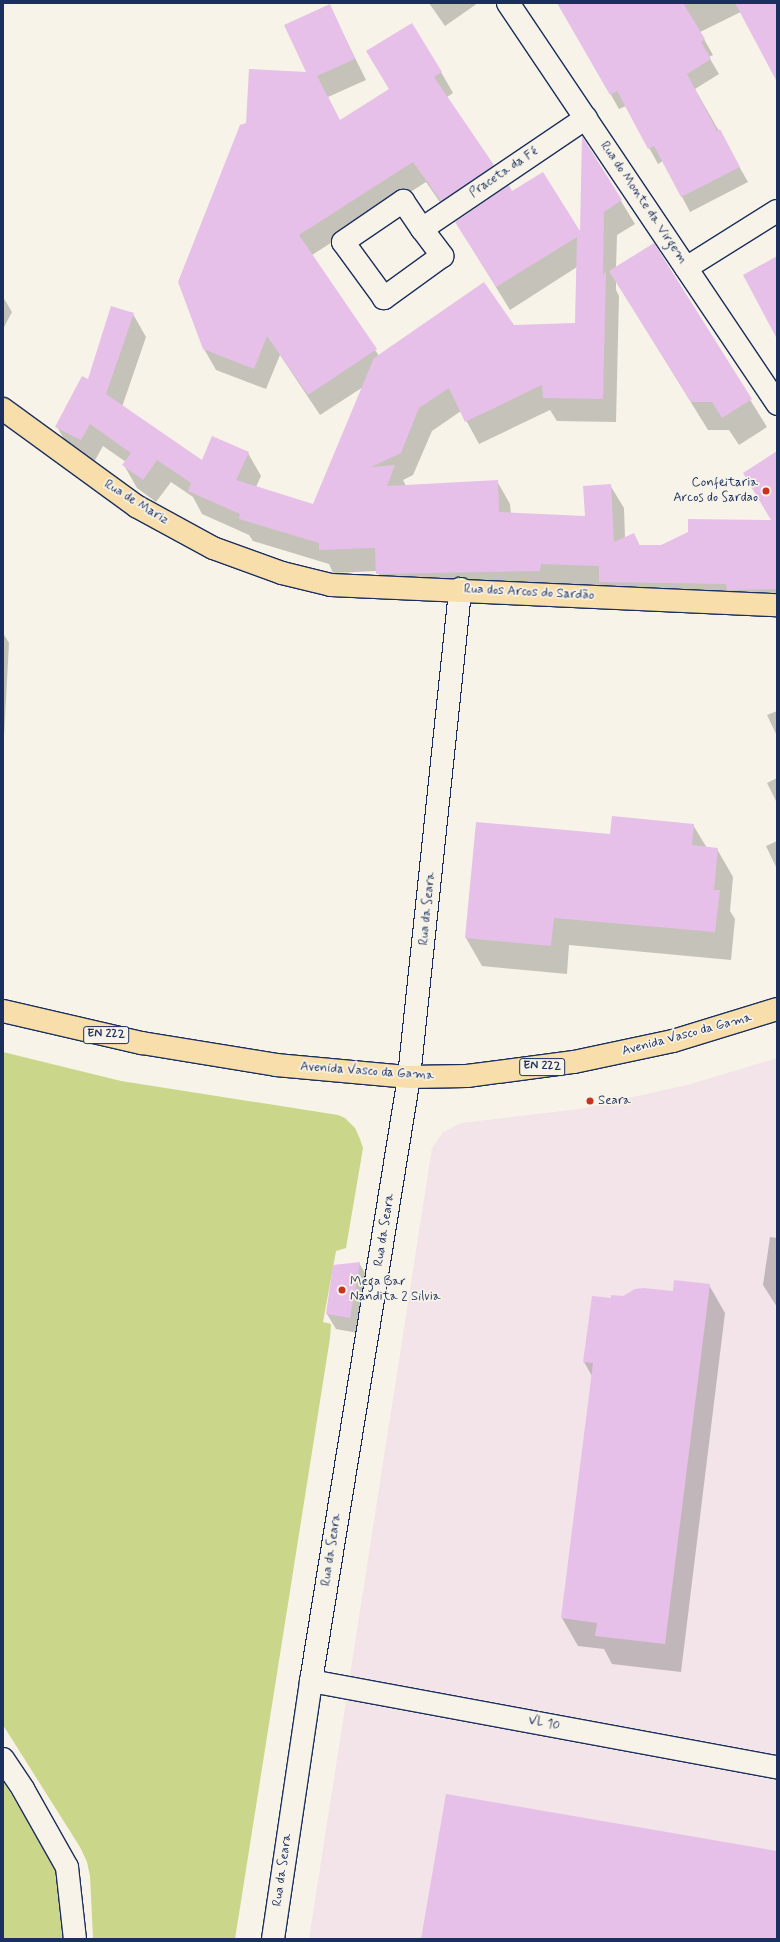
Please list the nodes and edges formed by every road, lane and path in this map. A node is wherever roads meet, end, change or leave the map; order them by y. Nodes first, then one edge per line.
1 (508, 3) edge
2 (586, 118) junction
3 (777, 211) edge
4 (422, 229) junction
5 (686, 268) junction
6 (777, 404) edge
7 (3, 409) edge
8 (282, 573) joint
9 (460, 589) junction
10 (777, 605) edge
11 (777, 1009) edge
12 (3, 1011) edge
13 (409, 1077) junction
14 (311, 1681) junction
15 (3, 1759) edge
16 (777, 1767) edge
17 (75, 1939) edge
18 (273, 1939) edge

1 - 2 street, Rua do Monte da Virgem
2 - 4 street, Praceta da Fé
2 - 5 street, Rua do Monte da Virgem
3 - 5 street
4 - 4 street
5 - 6 street, Rua do Monte da Virgem
7 - 8 main road, Rua de Mariz
8 - 9 main road, Rua dos Arcos do Sardão
9 - 10 main road, Rua dos Arcos do Sardão
9 - 13 street, Rua da Seara
11 - 13 main road, Avenida Vasco da Gama / EN 222
12 - 13 main road, Avenida Vasco da Gama / EN 222
13 - 14 street, Rua da Seara
14 - 16 street, VL 10
14 - 18 street, Rua da Seara
15 - 17 street

